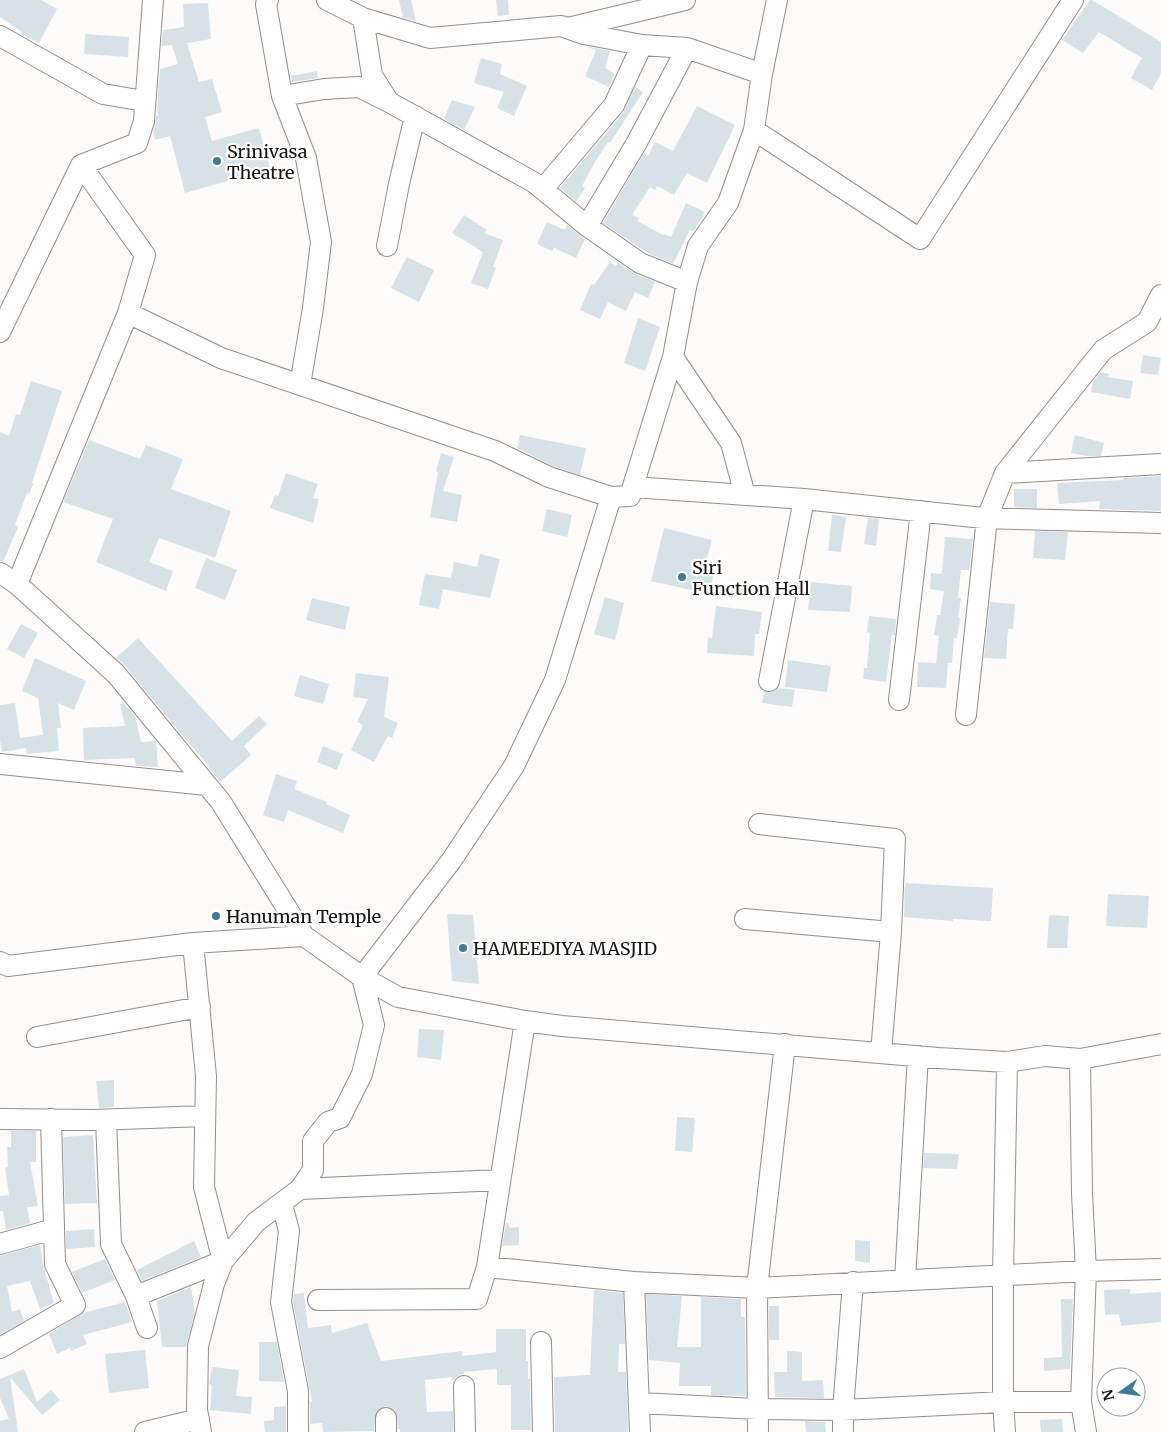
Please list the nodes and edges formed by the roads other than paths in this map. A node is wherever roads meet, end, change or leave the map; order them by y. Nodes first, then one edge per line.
1 (153, 0) edge
2 (268, 0) edge
3 (327, 0) edge
4 (685, 0) edge
5 (777, 0) edge
6 (1073, 0) edge
7 (364, 18) junction
8 (568, 28) junction
9 (0, 36) edge
10 (642, 45) junction
11 (687, 48) junction
12 (762, 74) junction
13 (282, 96) junction
14 (144, 101) junction
15 (389, 102) junction
16 (415, 116) junction
17 (754, 130) junction
18 (80, 165) junction
19 (542, 189) junction
20 (587, 226) junction
21 (387, 246) dead end
22 (687, 282) junction
23 (1161, 295) edge
24 (128, 313) junction
25 (0, 332) edge
26 (673, 357) junction
27 (300, 385) junction
28 (1161, 464) edge
29 (1005, 473) junction
30 (634, 486) junction
31 (745, 495) junction
32 (611, 497) junction
33 (804, 499) junction
34 (921, 511) junction
35 (987, 518) junction
36 (1161, 524) edge
37 (0, 573) edge
38 (17, 584) junction
39 (769, 681) dead end
40 (900, 700) dead end
41 (966, 715) dead end
42 (0, 764) edge
43 (207, 784) junction
44 (759, 824) dead end
45 (745, 919) dead end
46 (891, 932) junction
47 (304, 936) junction
48 (193, 943) junction
49 (0, 962) edge
50 (362, 977) junction
51 (200, 1008) junction
52 (525, 1021) junction
53 (37, 1037) dead end
54 (785, 1044) junction
55 (1161, 1044) edge
56 (881, 1053) junction
57 (918, 1056) junction
58 (1080, 1058) junction
59 (1007, 1062) junction
60 (205, 1116) junction
61 (0, 1119) edge
62 (51, 1120) junction
63 (106, 1120) junction
64 (500, 1180) junction
65 (300, 1189) junction
66 (282, 1204) junction
67 (54, 1230) junction
68 (0, 1244) edge
69 (224, 1261) junction
70 (487, 1267) junction
71 (1161, 1269) edge
72 (1086, 1271) junction
73 (1003, 1275) junction
74 (905, 1280) junction
75 (634, 1282) junction
76 (853, 1282) junction
77 (757, 1288) junction
78 (136, 1296) junction
79 (318, 1300) dead end
80 (147, 1328) dead end
81 (541, 1342) dead end
82 (0, 1348) edge
83 (464, 1386) dead end
84 (639, 1402) junction
85 (1003, 1402) junction
86 (1081, 1402) junction
87 (757, 1409) junction
88 (843, 1410) junction
89 (200, 1426) edge
90 (145, 1432) edge
91 (298, 1432) edge
92 (465, 1432) edge
93 (543, 1432) edge
94 (640, 1432) edge
95 (758, 1432) edge
96 (843, 1432) edge
97 (1005, 1432) edge
98 (1086, 1432) edge

1 - 14 street
2 - 13 street
3 - 7 street
4 - 8 street
5 - 12 street
6 - 17 street
7 - 8 street
7 - 15 street
8 - 10 street
9 - 14 street
10 - 11 street
10 - 19 street
11 - 12 street
11 - 20 street
12 - 17 street
13 - 15 street
13 - 27 street
14 - 18 street
15 - 16 street
16 - 19 street
16 - 21 street
17 - 22 street
18 - 24 street
18 - 25 street
19 - 20 street
20 - 22 street
22 - 26 street
23 - 29 street
24 - 27 street
24 - 38 street
26 - 30 street
26 - 31 street
27 - 32 street
28 - 29 street
29 - 35 street
30 - 31 street
30 - 32 street
31 - 33 street
32 - 50 street
33 - 34 street
33 - 39 street
34 - 35 street
34 - 40 street
35 - 36 street
35 - 41 street
37 - 38 street
38 - 43 street
42 - 43 street
43 - 47 street
44 - 46 street
45 - 46 street
46 - 56 street
47 - 48 street
47 - 50 street
48 - 49 street
48 - 51 street
50 - 52 street
50 - 65 street
51 - 53 street
51 - 60 street
52 - 54 street
52 - 64 street
54 - 56 street
54 - 77 street
55 - 58 street
56 - 57 street
57 - 59 street
57 - 74 street
58 - 59 street
58 - 72 street
59 - 73 street
60 - 63 street
60 - 69 street
61 - 62 street
62 - 63 street
62 - 67 street
63 - 78 street
64 - 65 street
64 - 70 street
65 - 66 street
66 - 69 street
66 - 91 street
67 - 68 street
67 - 82 street
69 - 78 street
69 - 89 street
70 - 75 street
70 - 79 street
71 - 72 street
72 - 73 street
72 - 86 street
73 - 74 street
73 - 85 street
74 - 76 street
75 - 77 street
75 - 84 street
76 - 77 street
76 - 88 street
77 - 87 street
78 - 80 street
81 - 93 street
83 - 92 street
84 - 87 street
84 - 94 street
85 - 86 street
85 - 88 street
85 - 97 street
86 - 98 street
87 - 88 street
87 - 95 street
88 - 96 street
89 - 90 street

